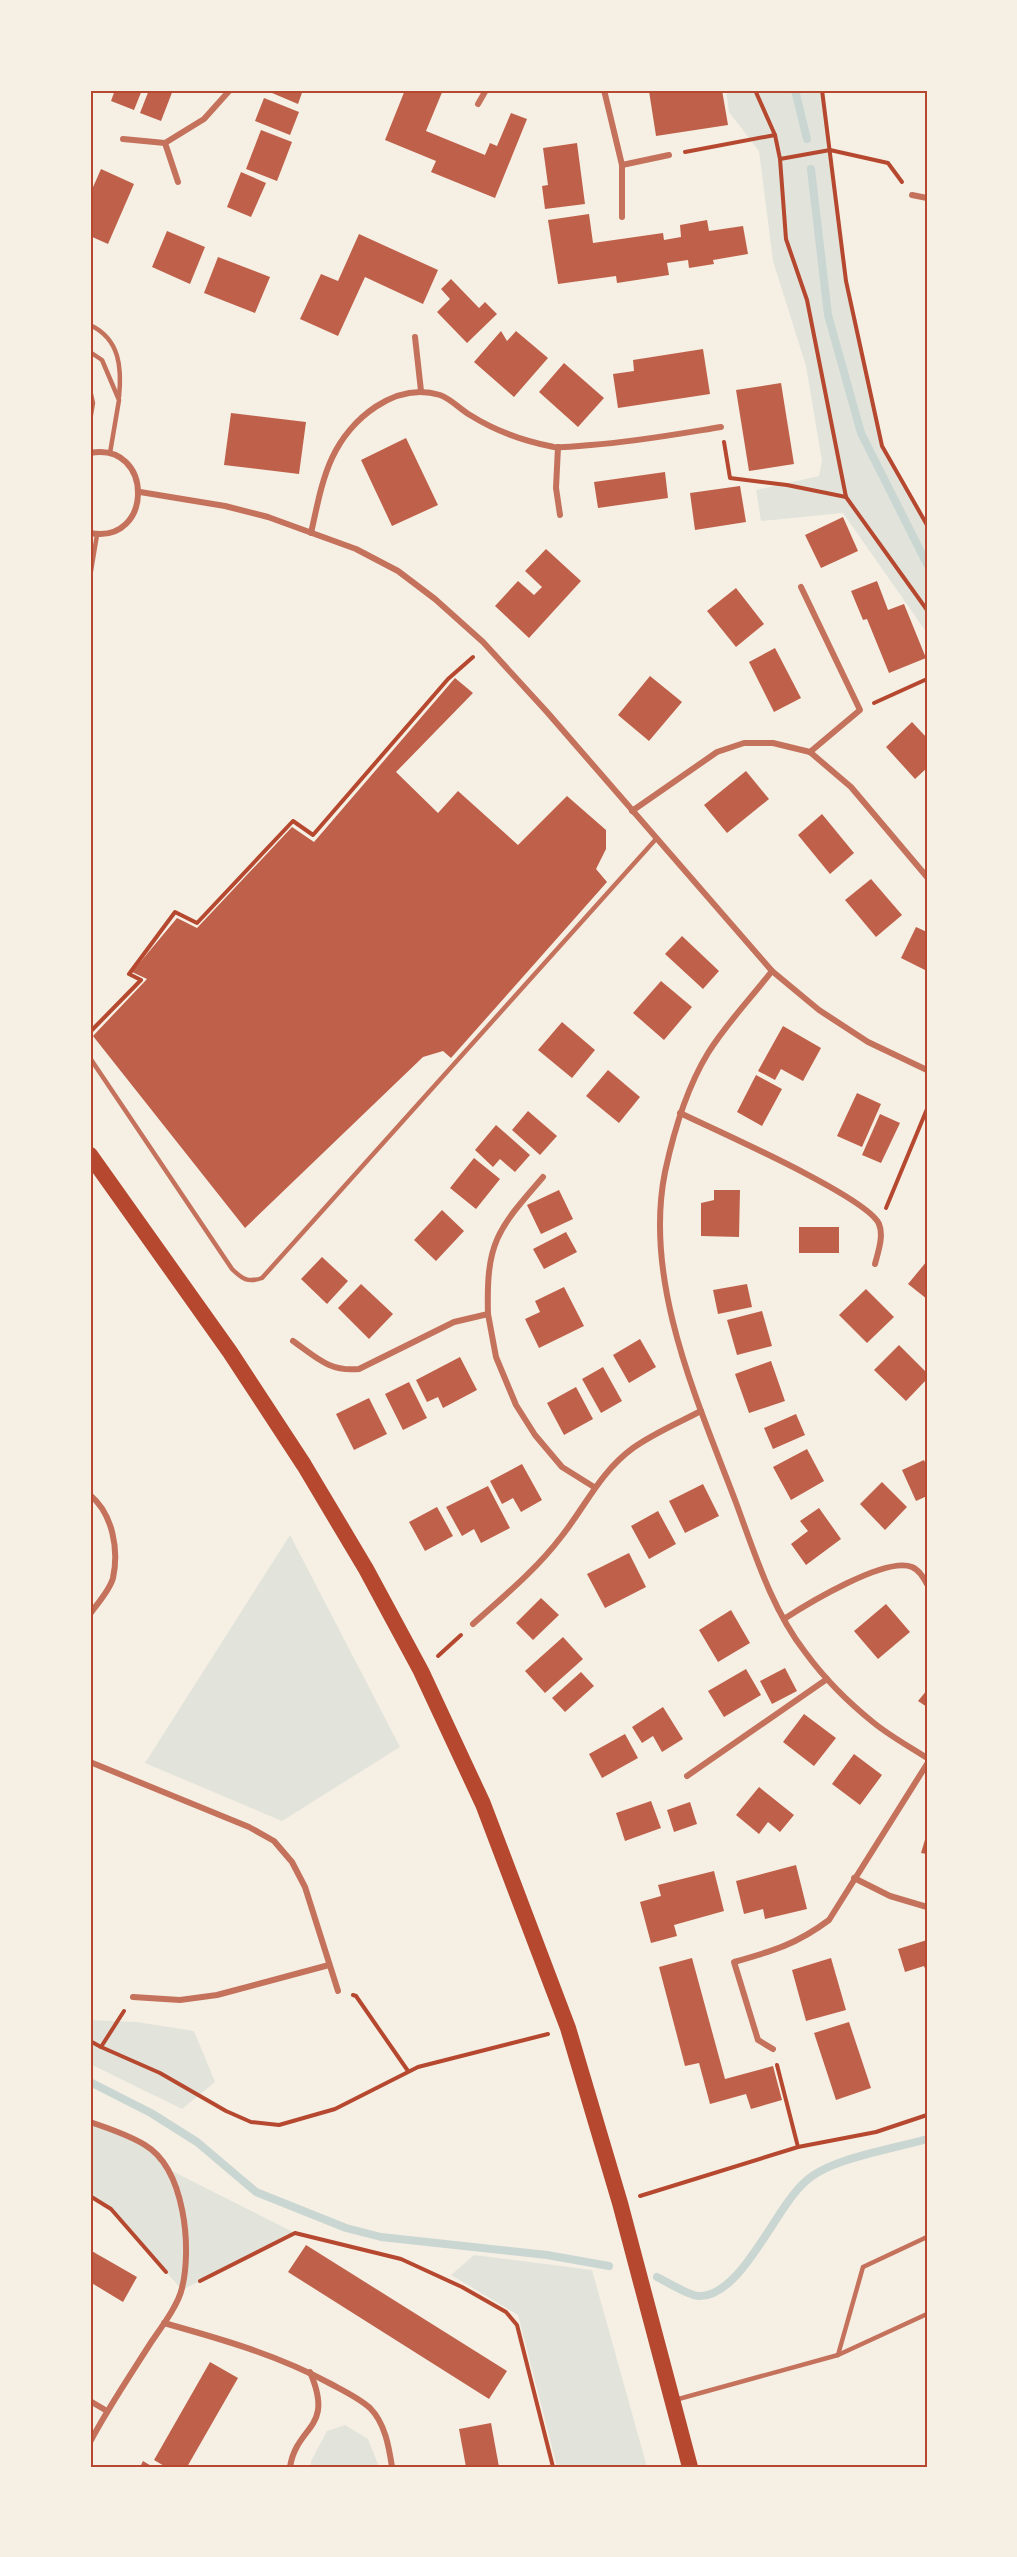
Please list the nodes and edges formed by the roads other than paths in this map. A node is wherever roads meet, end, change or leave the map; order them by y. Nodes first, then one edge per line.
1 (230, 90) edge
2 (486, 90) edge
3 (604, 90) edge
4 (478, 105) dead end
5 (123, 139) dead end
6 (165, 143) junction
7 (669, 155) road end
8 (622, 165) junction
9 (178, 182) dead end
10 (912, 195) road end
11 (927, 198) edge
12 (622, 217) dead end
13 (90, 325) edge
14 (415, 337) dead end
15 (90, 352) edge
16 (421, 391) junction
17 (90, 393) edge
18 (119, 400) junction
19 (90, 420) edge
20 (721, 427) road end
21 (558, 447) junction
22 (90, 453) edge
23 (110, 453) junction
24 (140, 492) junction
25 (560, 515) dead end
26 (312, 532) junction
27 (94, 534) edge
28 (90, 577) edge
29 (801, 587) dead end
30 (810, 752) junction
31 (632, 811) junction
32 (656, 839) junction
33 (927, 878) edge
34 (772, 971) junction
35 (90, 1058) edge
36 (927, 1070) edge
37 (680, 1113) junction
38 (90, 1155) edge
39 (543, 1177) dead end
40 (875, 1264) dead end
41 (488, 1314) junction
42 (293, 1341) dead end
43 (701, 1411) junction
44 (594, 1487) junction
45 (90, 1495) edge
46 (927, 1584) edge
47 (90, 1614) edge
48 (784, 1619) junction
49 (473, 1624) road end
50 (827, 1679) junction
51 (927, 1758) edge
52 (90, 1762) edge
53 (927, 1764) edge
54 (687, 1776) dead end
55 (854, 1878) junction
56 (927, 1906) edge
57 (329, 1965) junction
58 (338, 1990) road end
59 (133, 1997) road end
60 (773, 2049) road end
61 (90, 2122) edge
62 (927, 2237) edge
63 (927, 2314) edge
64 (164, 2323) junction
65 (838, 2355) junction
66 (310, 2372) junction
67 (90, 2401) edge
68 (672, 2401) junction
69 (107, 2411) junction
70 (90, 2442) edge
71 (290, 2467) edge
72 (392, 2467) edge
73 (690, 2467) edge

1 - 6 street
2 - 4 street
3 - 8 street
5 - 6 street
6 - 9 street
7 - 8 street
8 - 12 street
10 - 11 street
13 - 18 lane
14 - 16 street
15 - 18 lane
16 - 21 street
16 - 26 street
17 - 19 lane
18 - 23 lane
20 - 21 street
21 - 25 street
22 - 23 street
23 - 24 street
24 - 26 street
24 - 27 street
26 - 31 street
27 - 28 lane
29 - 30 street
30 - 31 street
30 - 33 street
31 - 32 street
32 - 34 street
32 - 35 lane
34 - 36 street
34 - 37 street
37 - 40 street
37 - 43 street
38 - 68 highway
39 - 41 street
41 - 42 street
41 - 44 street
43 - 44 street
43 - 48 street
44 - 49 street
45 - 47 street
46 - 48 street
48 - 50 street
50 - 51 street
50 - 54 street
52 - 57 street
53 - 55 street
55 - 56 street
55 - 60 street
57 - 58 street
57 - 59 street
61 - 64 street
62 - 65 lane
63 - 65 lane
64 - 66 street
64 - 69 street
65 - 68 lane
66 - 71 street
66 - 72 street
67 - 69 street
68 - 73 highway
69 - 70 street

